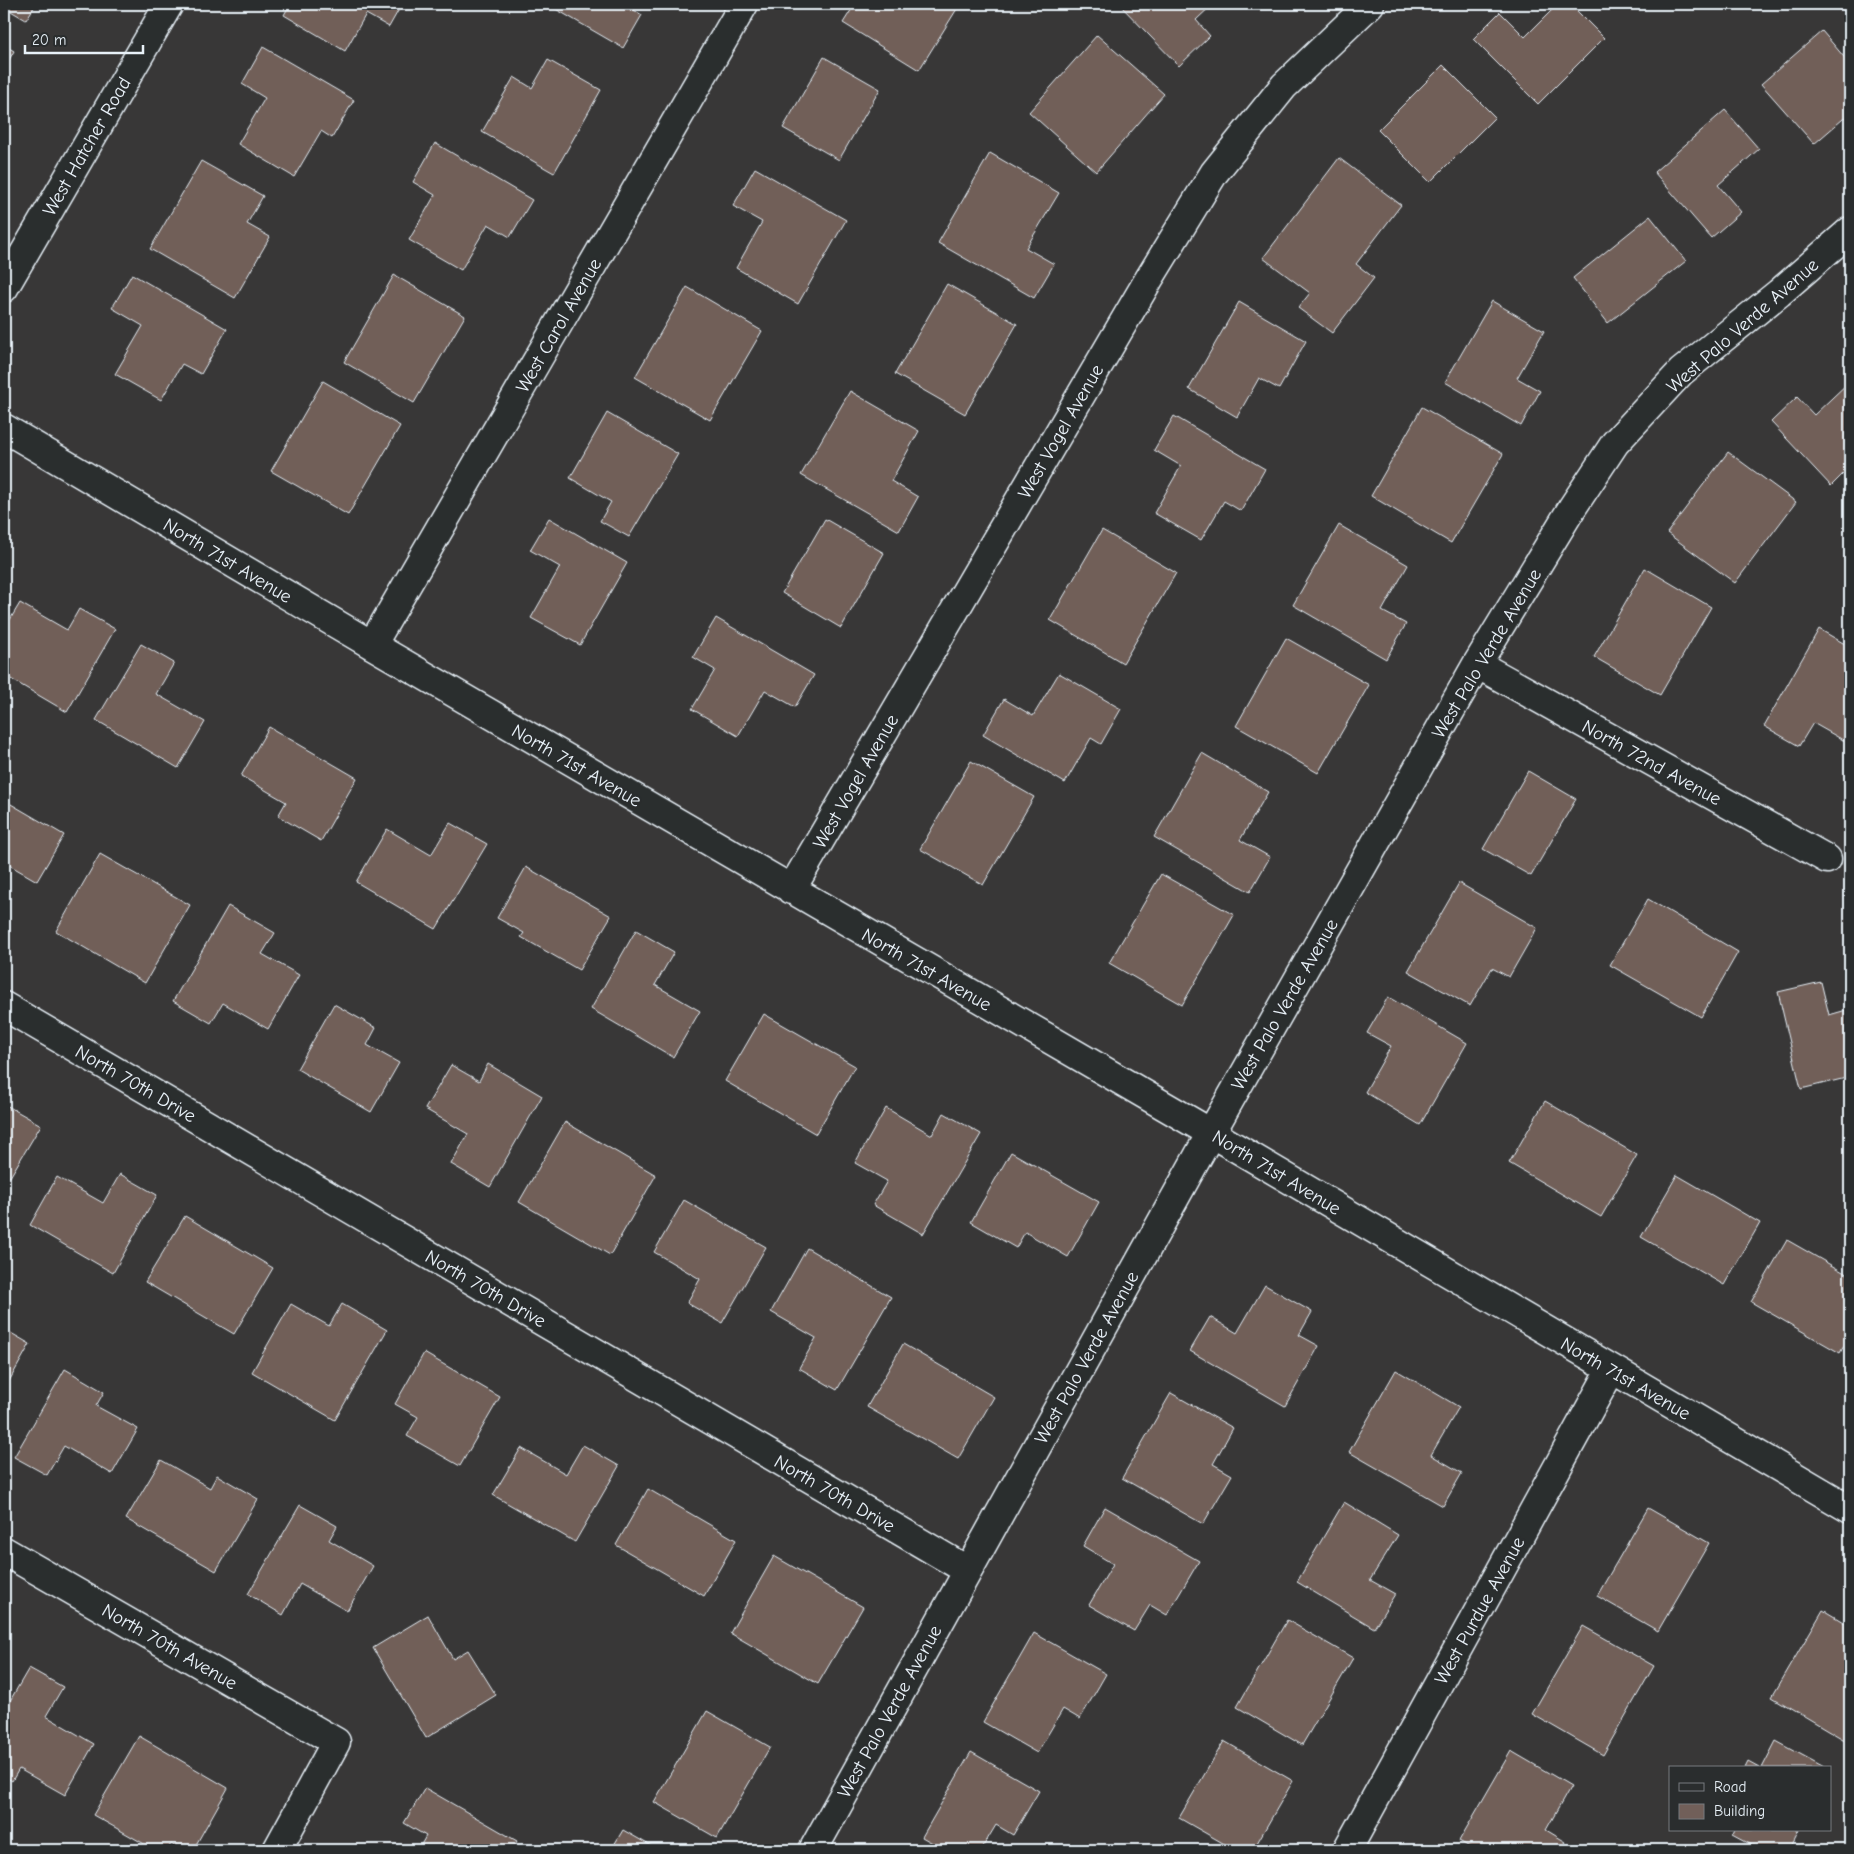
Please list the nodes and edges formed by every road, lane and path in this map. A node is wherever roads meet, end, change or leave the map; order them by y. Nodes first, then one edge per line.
1 (168, 4) edge
2 (744, 4) edge
3 (1370, 4) edge
4 (1850, 231) edge
5 (4, 288) edge
6 (4, 428) edge
7 (372, 645) junction
8 (1477, 664) junction
9 (1827, 859) dead end
10 (791, 890) junction
11 (4, 1006) edge
12 (1211, 1133) junction
13 (1612, 1370) junction
14 (1850, 1509) edge
15 (4, 1550) edge
16 (967, 1570) junction
17 (277, 1850) edge
18 (813, 1850) edge
19 (1347, 1850) edge

1 - 5 street, West Hatcher Road
2 - 7 street, West Carol Avenue
3 - 10 street, West Vogel Avenue
4 - 8 street, West Palo Verde Avenue
6 - 7 street, North 71st Avenue
7 - 10 street, North 71st Avenue
8 - 9 street, North 72nd Avenue
8 - 12 street, West Palo Verde Avenue
10 - 12 street, North 71st Avenue
11 - 16 street, North 70th Drive
12 - 13 street, North 71st Avenue
12 - 16 street, West Palo Verde Avenue
13 - 14 street, North 71st Avenue
13 - 19 street, West Purdue Avenue
15 - 17 street, North 70th Avenue
16 - 18 street, West Palo Verde Avenue

